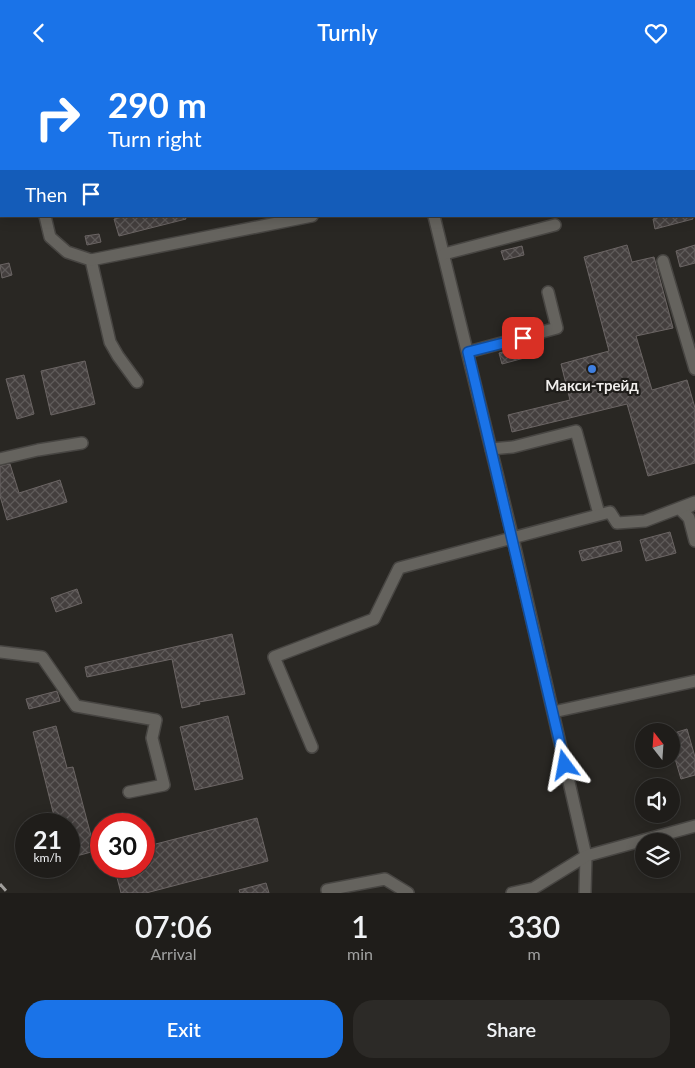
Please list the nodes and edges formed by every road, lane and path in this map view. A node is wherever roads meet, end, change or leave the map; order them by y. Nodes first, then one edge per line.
1 (45, 217) edge
2 (307, 217) edge
3 (434, 217) edge
4 (555, 225) dead end
5 (444, 254) junction
6 (92, 260) junction
7 (663, 261) dead end
8 (548, 291) dead end
9 (468, 352) junction
10 (695, 369) edge
11 (137, 382) dead end
12 (82, 443) dead end
13 (491, 449) junction
14 (0, 459) edge
15 (695, 503) edge
16 (600, 514) junction
17 (513, 539) junction
18 (695, 541) edge
19 (0, 652) edge
20 (695, 681) edge
21 (553, 712) junction
22 (312, 747) dead end
23 (129, 792) dead end
24 (695, 826) edge
25 (586, 856) junction
26 (328, 893) edge
27 (408, 893) edge
28 (512, 893) edge
29 (585, 893) edge

1 - 6 street
2 - 6 street
3 - 5 street
4 - 5 street
5 - 9 street
6 - 11 street
7 - 10 street
8 - 9 street
9 - 13 street
12 - 14 street
13 - 16 street
13 - 17 street
15 - 16 street
15 - 18 street
16 - 17 street
17 - 21 street
17 - 22 street
19 - 23 street
20 - 21 street
21 - 25 street
24 - 25 street
25 - 28 street
25 - 29 street
26 - 27 street

